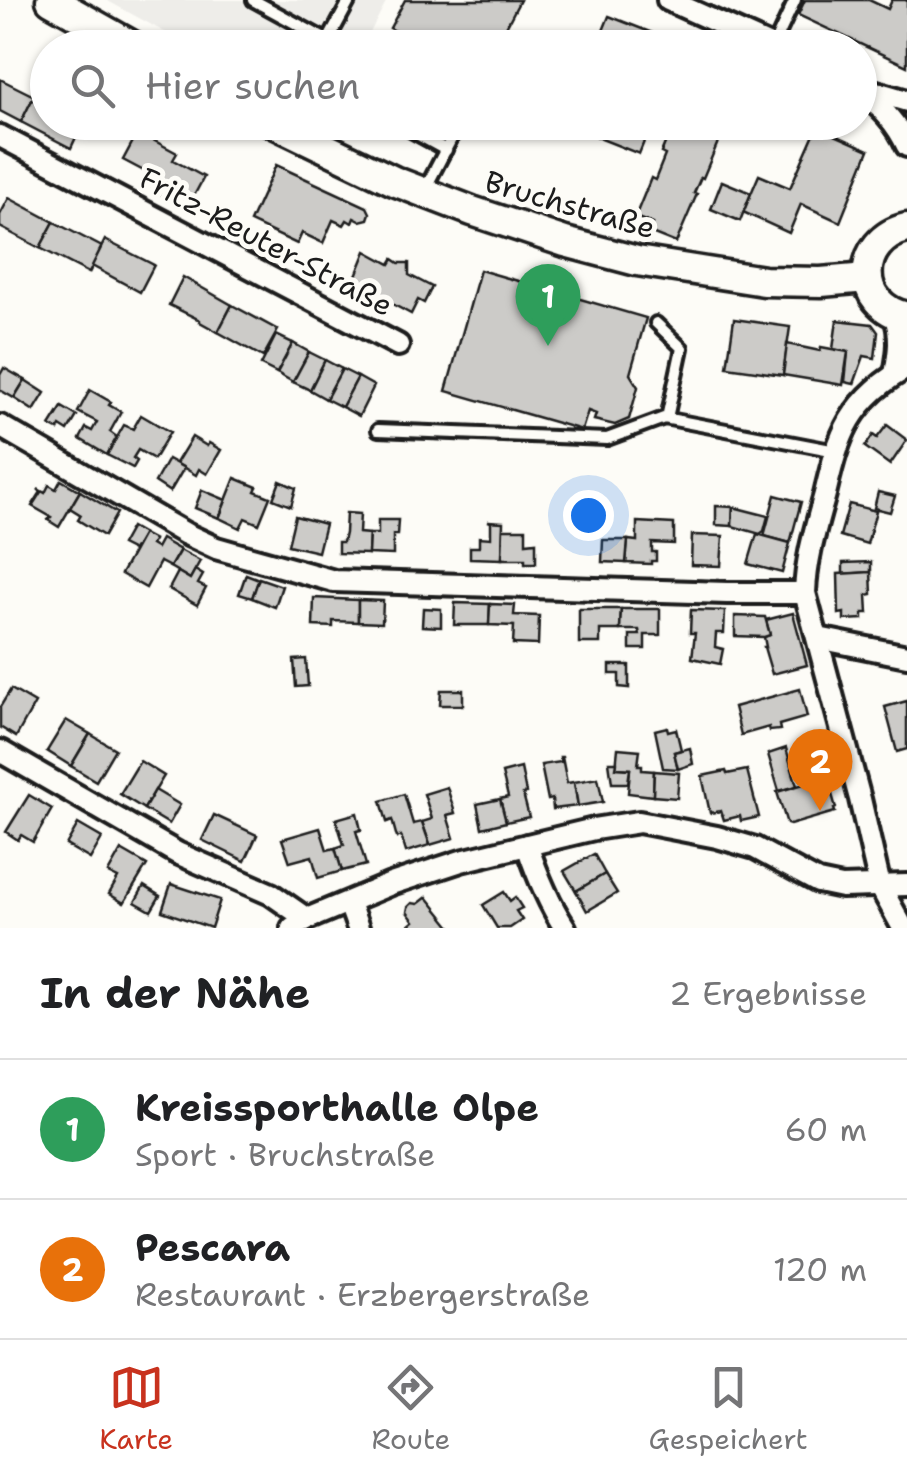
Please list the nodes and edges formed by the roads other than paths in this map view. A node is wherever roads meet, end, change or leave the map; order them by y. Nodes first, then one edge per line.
1 (50, 0) edge
2 (252, 0) edge
3 (350, 0) edge
4 (668, 0) edge
5 (795, 0) edge
6 (104, 30) edge
7 (302, 30) edge
8 (334, 30) edge
9 (735, 30) edge
10 (781, 30) edge
11 (877, 93) edge
12 (907, 101) edge
13 (877, 104) edge
14 (0, 136) edge
15 (309, 140) edge
16 (428, 140) edge
17 (451, 140) edge
18 (907, 146) edge
19 (446, 150) junction
20 (423, 192) junction
21 (907, 228) edge
22 (868, 278) junction
23 (901, 316) edge
24 (656, 323) dead end
25 (398, 345) dead end
26 (901, 371) edge
27 (668, 418) junction
28 (0, 426) edge
29 (378, 430) dead end
30 (837, 452) junction
31 (806, 594) junction
32 (818, 638) junction
33 (907, 656) edge
34 (0, 751) edge
35 (528, 845) junction
36 (907, 885) edge
37 (880, 886) junction
38 (348, 903) junction
39 (299, 923) edge
40 (358, 928) edge
41 (564, 928) edge
42 (903, 928) edge

1 - 6 main road
2 - 7 lane
3 - 8 lane
4 - 9 street
5 - 10 lane
11 - 12 street
13 - 18 street
14 - 25 street, Fritz-Reuter-Straße
15 - 20 main road, Bruchstraße
16 - 19 lane
17 - 19 lane
19 - 20 lane
20 - 22 main road, Bruchstraße
21 - 22 main road
22 - 23 main road
23 - 26 street
24 - 27 lane
26 - 30 street
27 - 29 lane
27 - 30 lane
28 - 31 street
30 - 31 street
31 - 32 street
32 - 33 street
32 - 37 street
34 - 39 street
35 - 37 street
35 - 38 street
35 - 41 street
36 - 37 street
37 - 42 street
38 - 39 street
38 - 40 street

